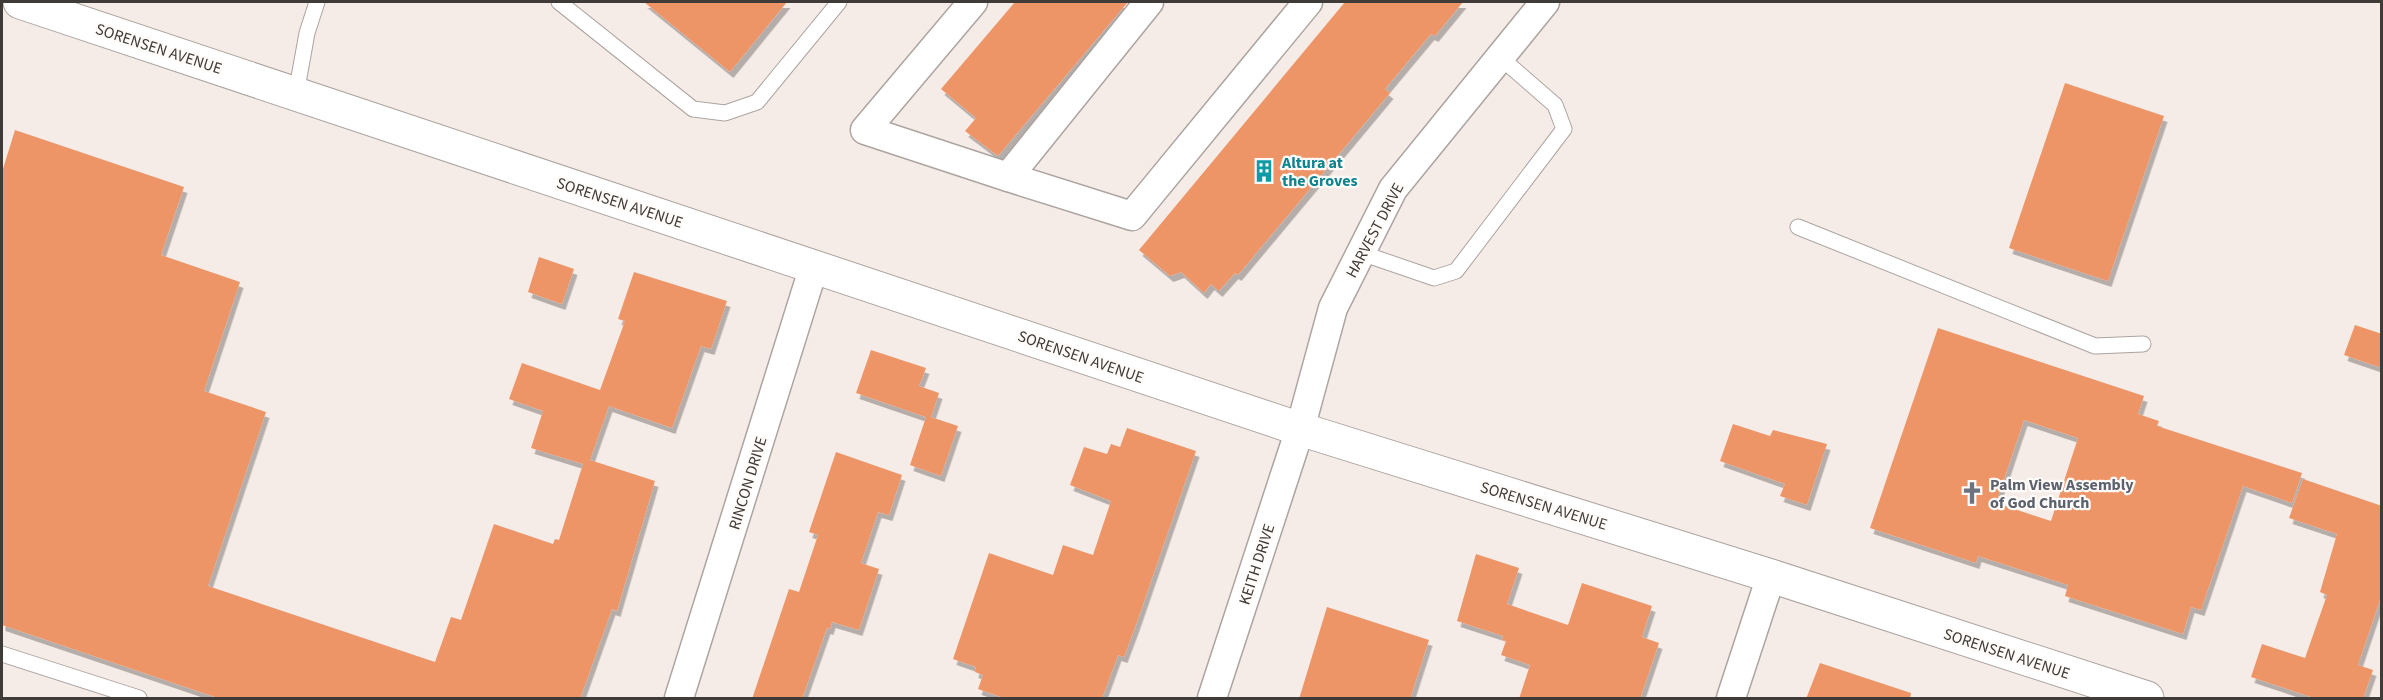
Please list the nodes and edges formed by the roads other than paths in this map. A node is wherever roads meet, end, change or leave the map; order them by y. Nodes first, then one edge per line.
1 (20, 2) edge
2 (317, 2) edge
3 (560, 2) edge
4 (839, 2) edge
5 (973, 2) edge
6 (1149, 2) edge
7 (1308, 2) edge
8 (1545, 2) edge
9 (1500, 57) junction
10 (296, 94) junction
11 (1008, 177) junction
12 (1798, 227) dead end
13 (1361, 253) junction
14 (814, 266) junction
15 (2143, 344) dead end
16 (1300, 429) junction
17 (1772, 576) junction
18 (2, 654) edge
19 (127, 697) edge
20 (679, 699) edge
21 (1212, 699) edge
22 (1731, 699) edge
23 (2147, 699) edge

1 - 10 street, SORENSEN AVENUE
2 - 10 lane
3 - 4 lane
5 - 11 street
6 - 11 street
7 - 11 street
8 - 9 street, HARVEST DRIVE
9 - 13 street, HARVEST DRIVE
9 - 13 lane
10 - 14 street, SORENSEN AVENUE
12 - 15 lane
13 - 16 street, HARVEST DRIVE
14 - 16 street, SORENSEN AVENUE
14 - 20 street, RINCON DRIVE
16 - 17 street, SORENSEN AVENUE
16 - 21 street, KEITH DRIVE
17 - 22 street
17 - 23 street, SORENSEN AVENUE
18 - 19 lane

